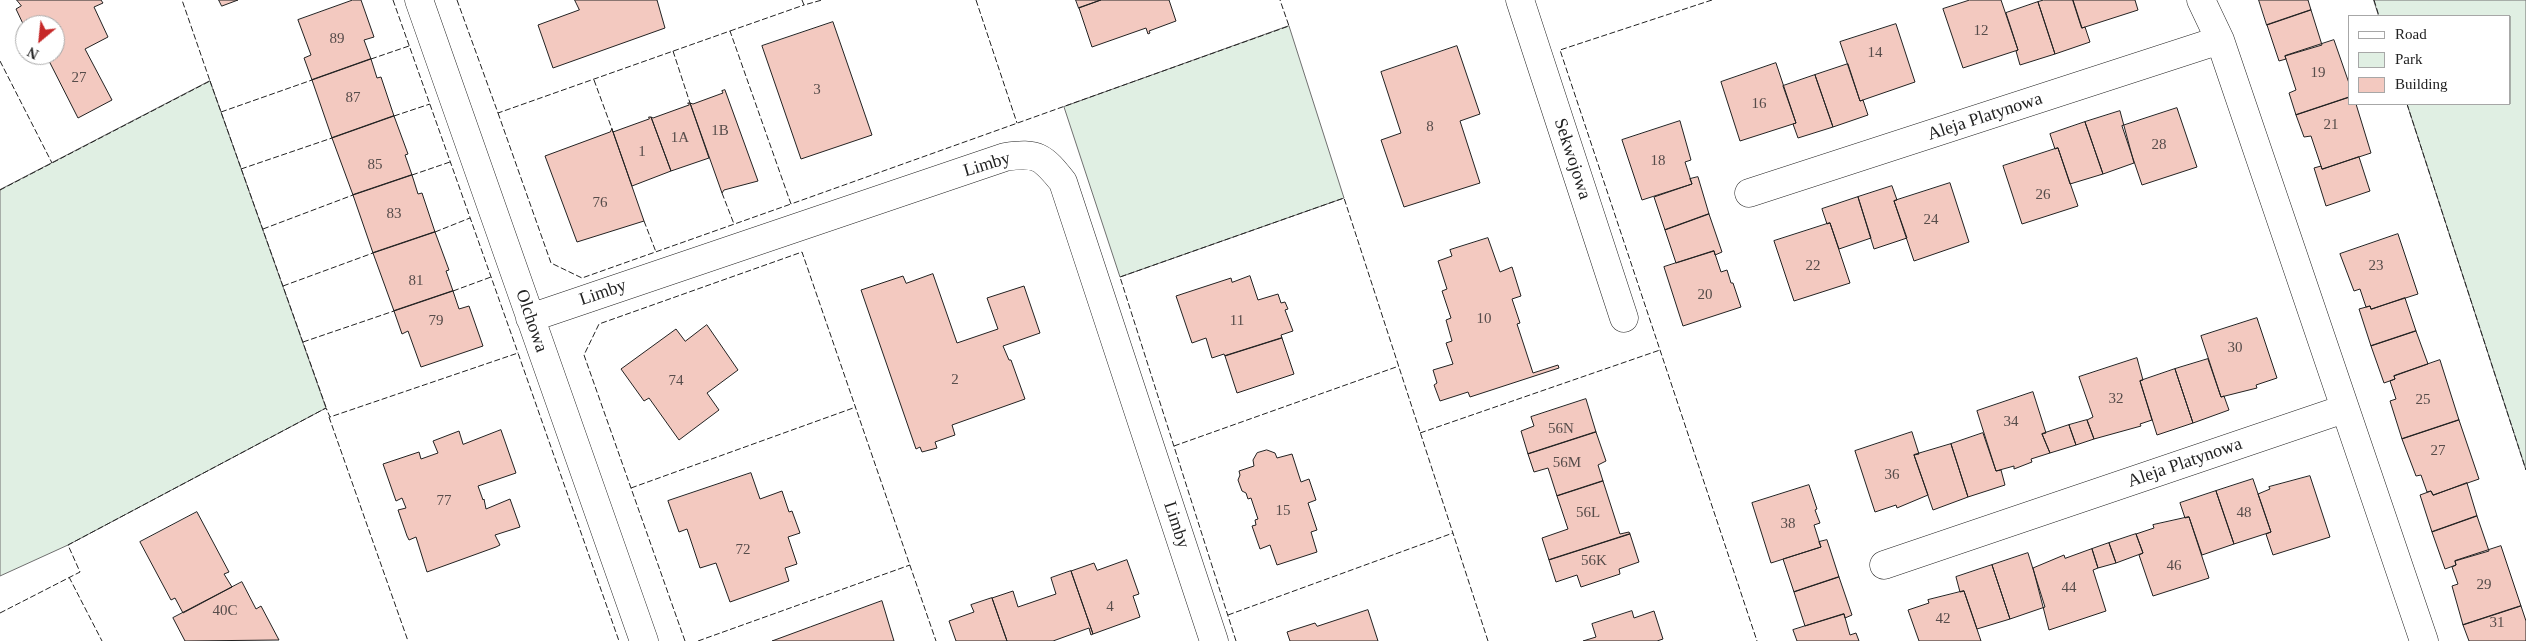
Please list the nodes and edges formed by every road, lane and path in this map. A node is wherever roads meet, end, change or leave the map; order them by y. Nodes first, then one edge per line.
1 (419, 0) edge
2 (1520, 0) edge
3 (2201, 0) edge
4 (2220, 40) junction
5 (1749, 193) dead end
6 (530, 318) junction
7 (1624, 318) dead end
8 (2344, 409) junction
9 (1884, 564) dead end
10 (644, 641) edge
11 (1214, 641) edge
12 (2424, 641) edge

1 - 6 street, Olchowa
2 - 7 street, Sekwojowa
3 - 4 street
4 - 5 street, Aleja Platynowa
4 - 8 street
6 - 10 street, Olchowa
6 - 11 street, Limby
8 - 9 street, Aleja Platynowa
8 - 12 street

